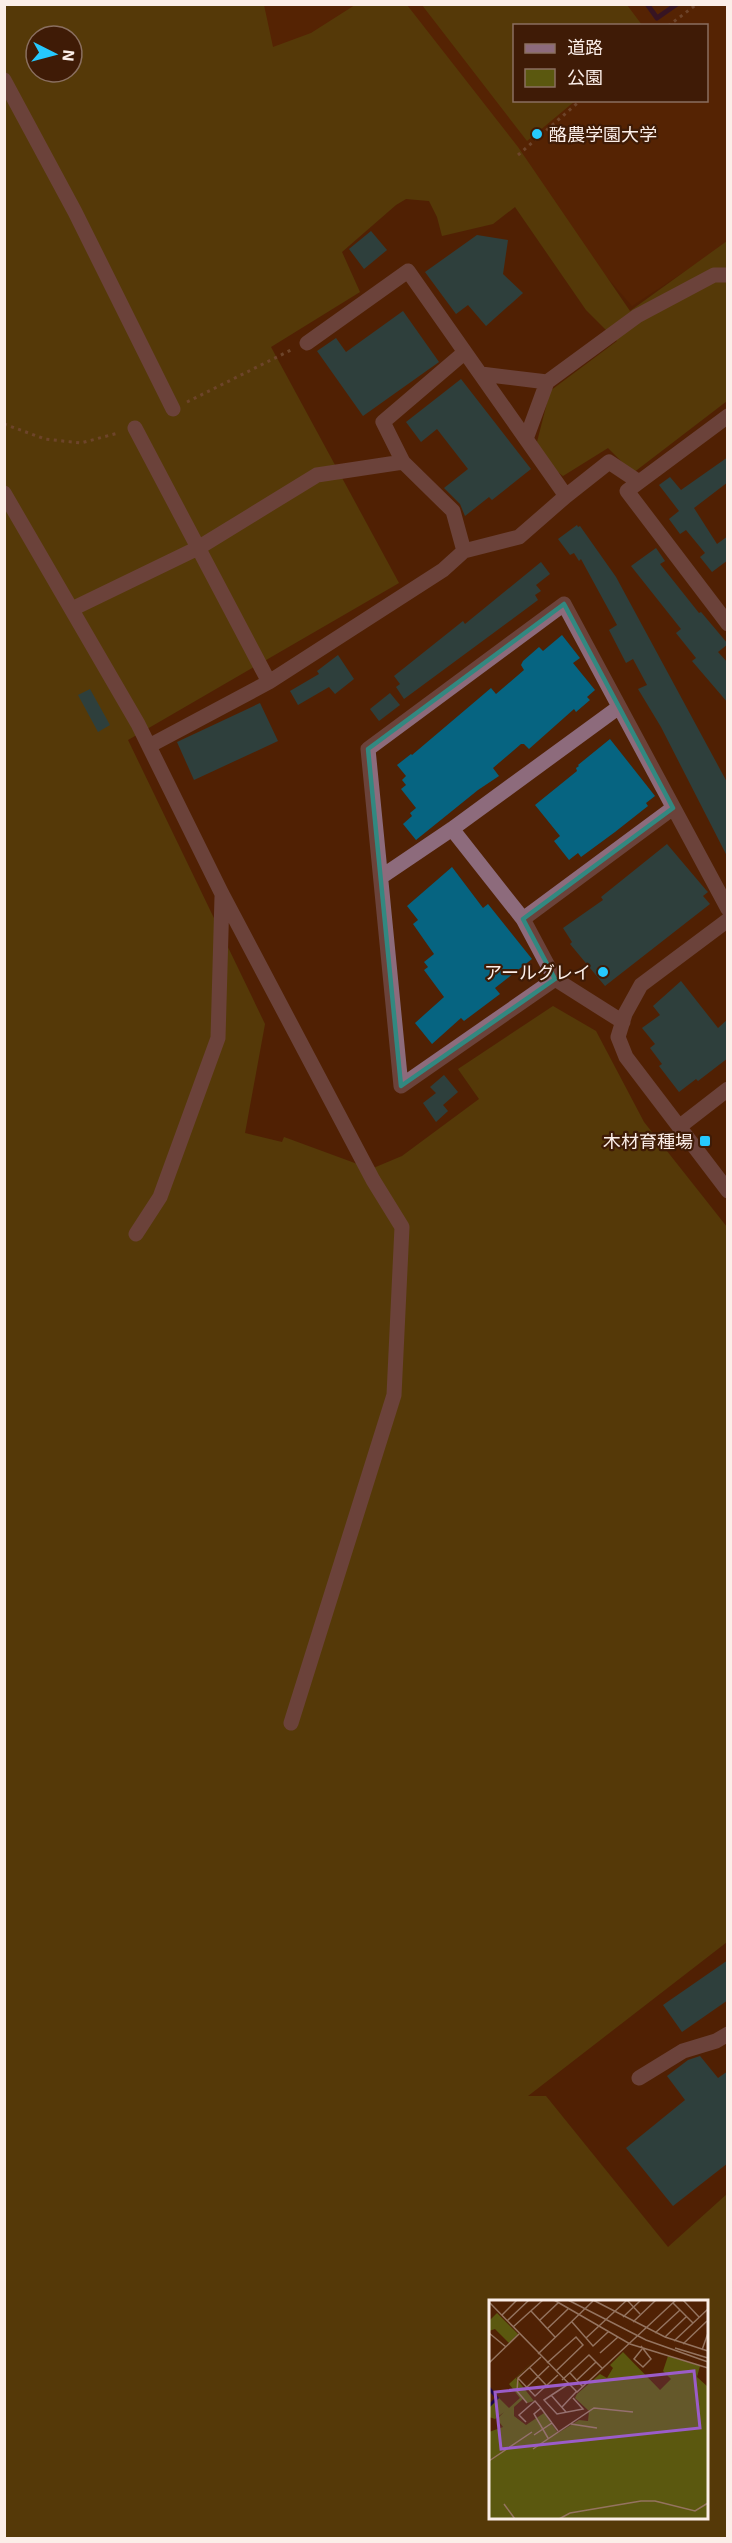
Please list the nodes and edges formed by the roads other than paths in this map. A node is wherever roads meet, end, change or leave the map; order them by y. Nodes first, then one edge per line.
1 (4, 80) edge
2 (728, 275) edge
3 (307, 343) dead end
4 (465, 352) junction
5 (481, 374) junction
6 (547, 382) junction
7 (173, 409) dead end
8 (728, 416) edge
9 (135, 428) dead end
10 (526, 439) junction
11 (403, 462) junction
12 (639, 482) junction
13 (4, 493) edge
14 (566, 496) junction
15 (198, 548) junction
16 (464, 551) junction
17 (72, 609) junction
18 (728, 624) edge
19 (269, 682) junction
20 (620, 707) junction
21 (149, 746) junction
22 (673, 808) junction
23 (452, 829) junction
24 (381, 877) junction
25 (222, 894) junction
26 (728, 909) edge
27 (523, 919) junction
28 (728, 920) edge
29 (555, 979) junction
30 (623, 1022) junction
31 (728, 1089) edge
32 (679, 1127) junction
33 (728, 1191) edge
34 (136, 1234) dead end
35 (291, 1723) dead end
36 (728, 2034) edge
37 (639, 2078) dead end

1 - 7 street
2 - 6 street
3 - 4 street
4 - 5 street
4 - 11 street
5 - 6 street
5 - 10 street
6 - 10 street
8 - 12 street
9 - 15 street
10 - 14 street
11 - 15 street
11 - 16 street
12 - 14 street
12 - 18 street
13 - 17 street
14 - 16 street
15 - 17 street
15 - 19 street
16 - 19 street
17 - 21 street
19 - 21 street
20 - 22 street
20 - 23 street
20 - 24 street
21 - 25 street
22 - 26 street
22 - 27 street
23 - 24 street
23 - 27 street
24 - 29 street
25 - 34 street
25 - 35 street
27 - 29 street
28 - 30 street
29 - 30 street
30 - 32 street
31 - 32 street
32 - 33 street
36 - 37 street

